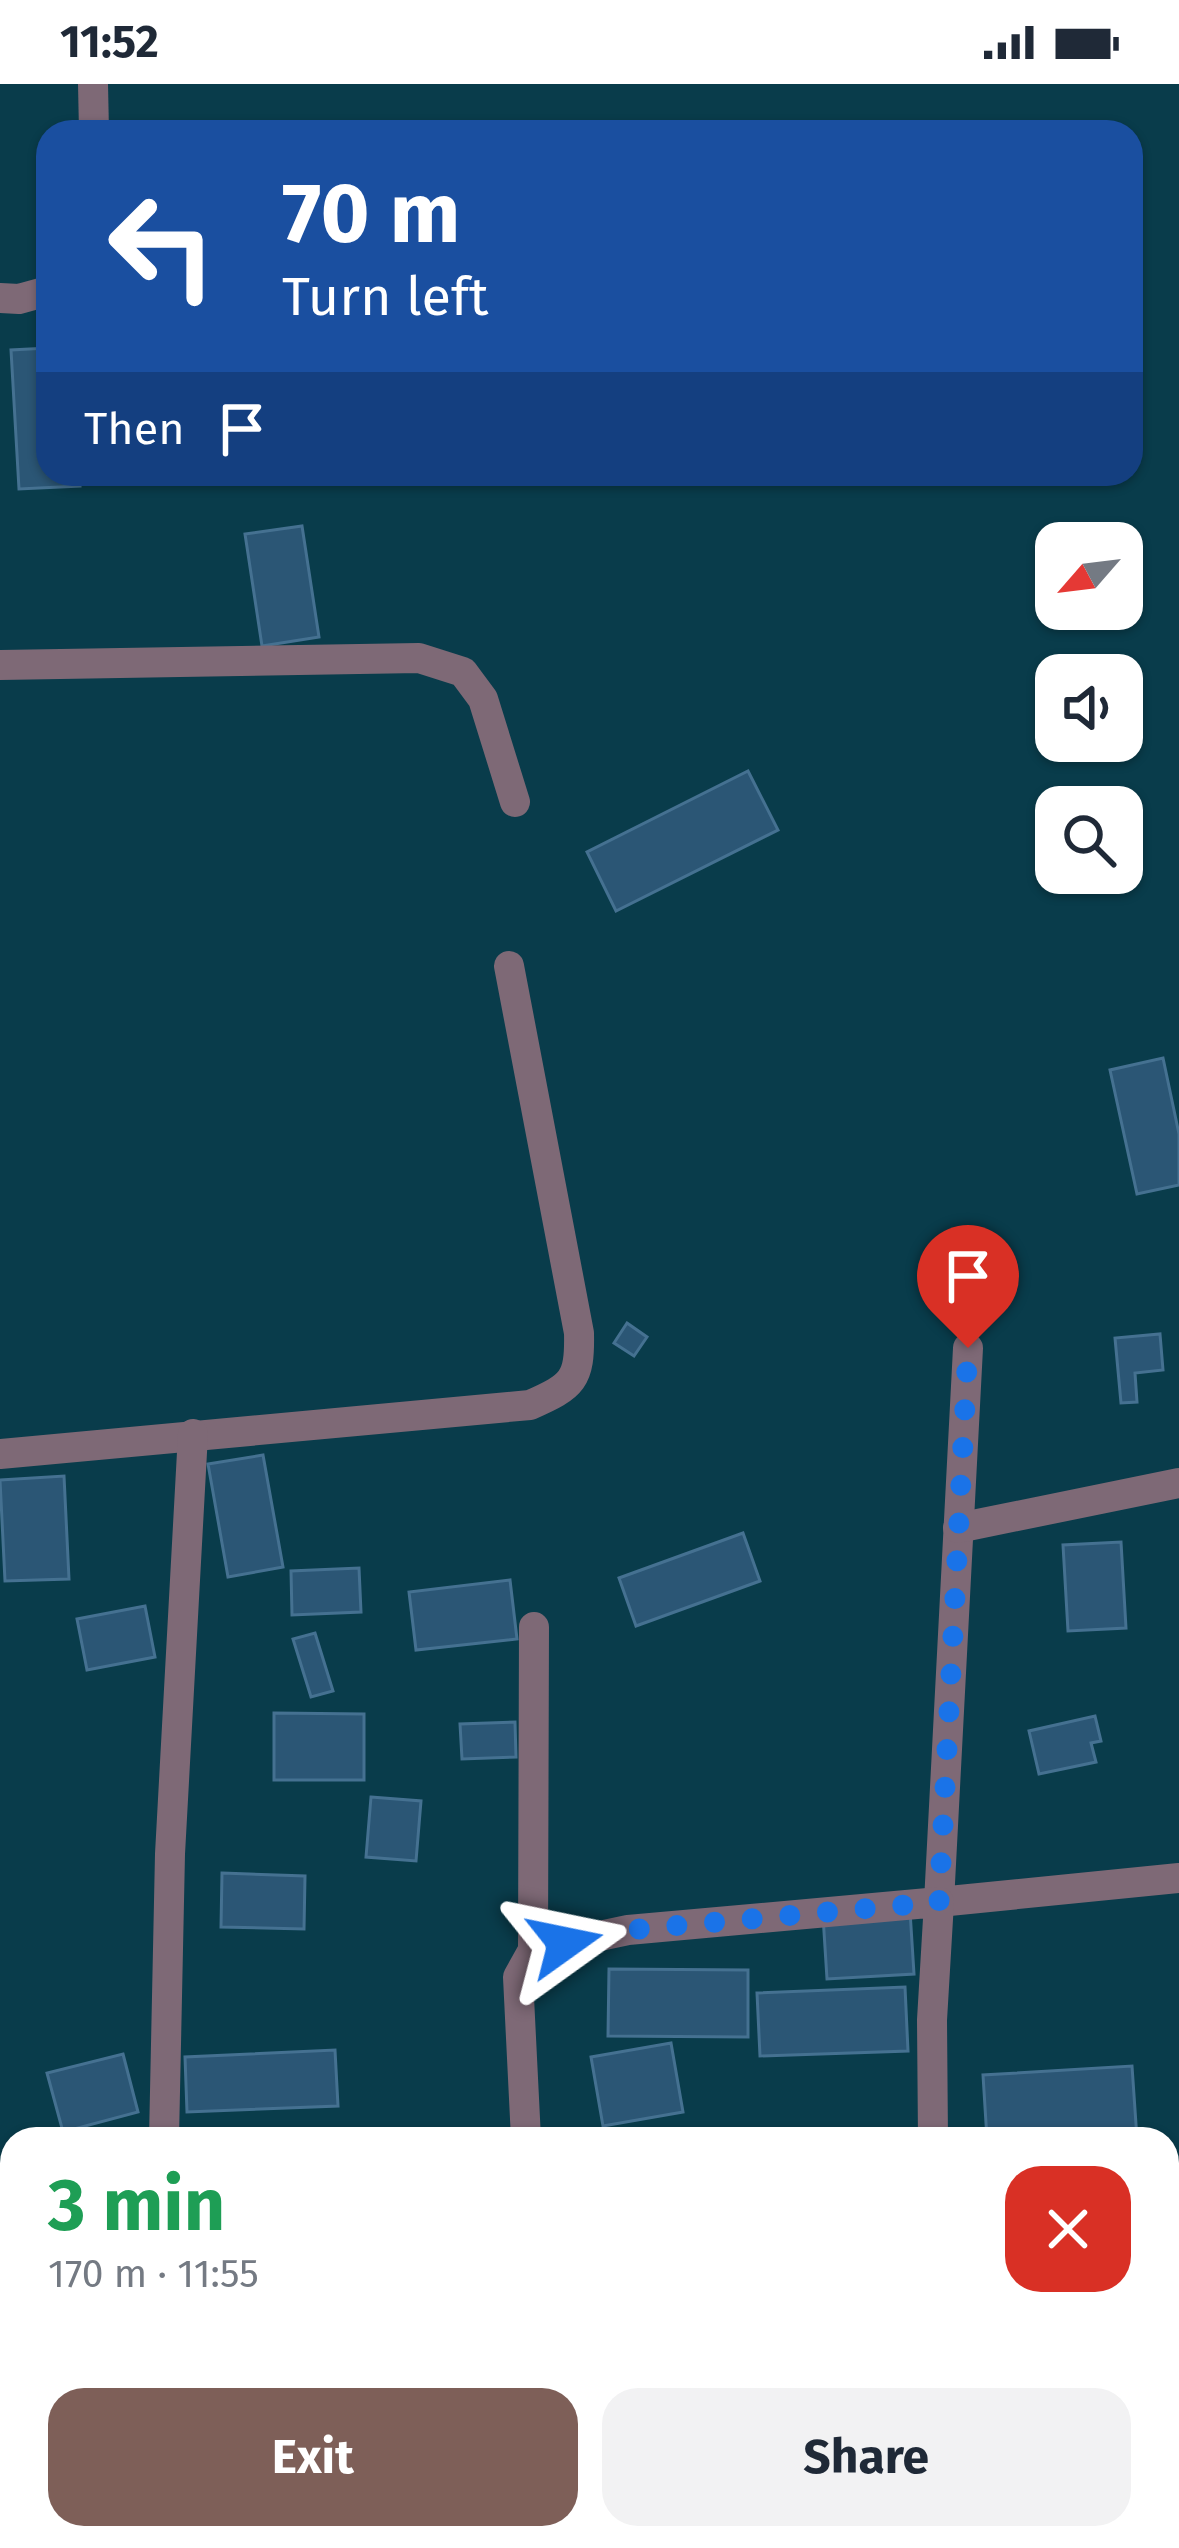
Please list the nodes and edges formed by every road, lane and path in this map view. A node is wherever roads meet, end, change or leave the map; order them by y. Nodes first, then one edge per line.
1 (93, 84) edge
2 (94, 120) edge
3 (36, 294) edge
4 (0, 298) edge
5 (0, 665) edge
6 (515, 802) dead end
7 (509, 966) dead end
8 (968, 1348) dead end
9 (193, 1434) junction
10 (0, 1454) edge
11 (1179, 1483) edge
12 (958, 1528) junction
13 (534, 1627) dead end
14 (1179, 1878) edge
15 (939, 1902) junction
16 (533, 1950) junction
17 (164, 2127) edge
18 (525, 2127) edge
19 (933, 2127) edge

1 - 2 street
3 - 4 street
5 - 6 street
7 - 9 street
8 - 12 street
9 - 10 street
9 - 17 street
11 - 12 street
12 - 15 street
13 - 16 street
14 - 15 street
15 - 16 street
15 - 19 street
16 - 18 street

